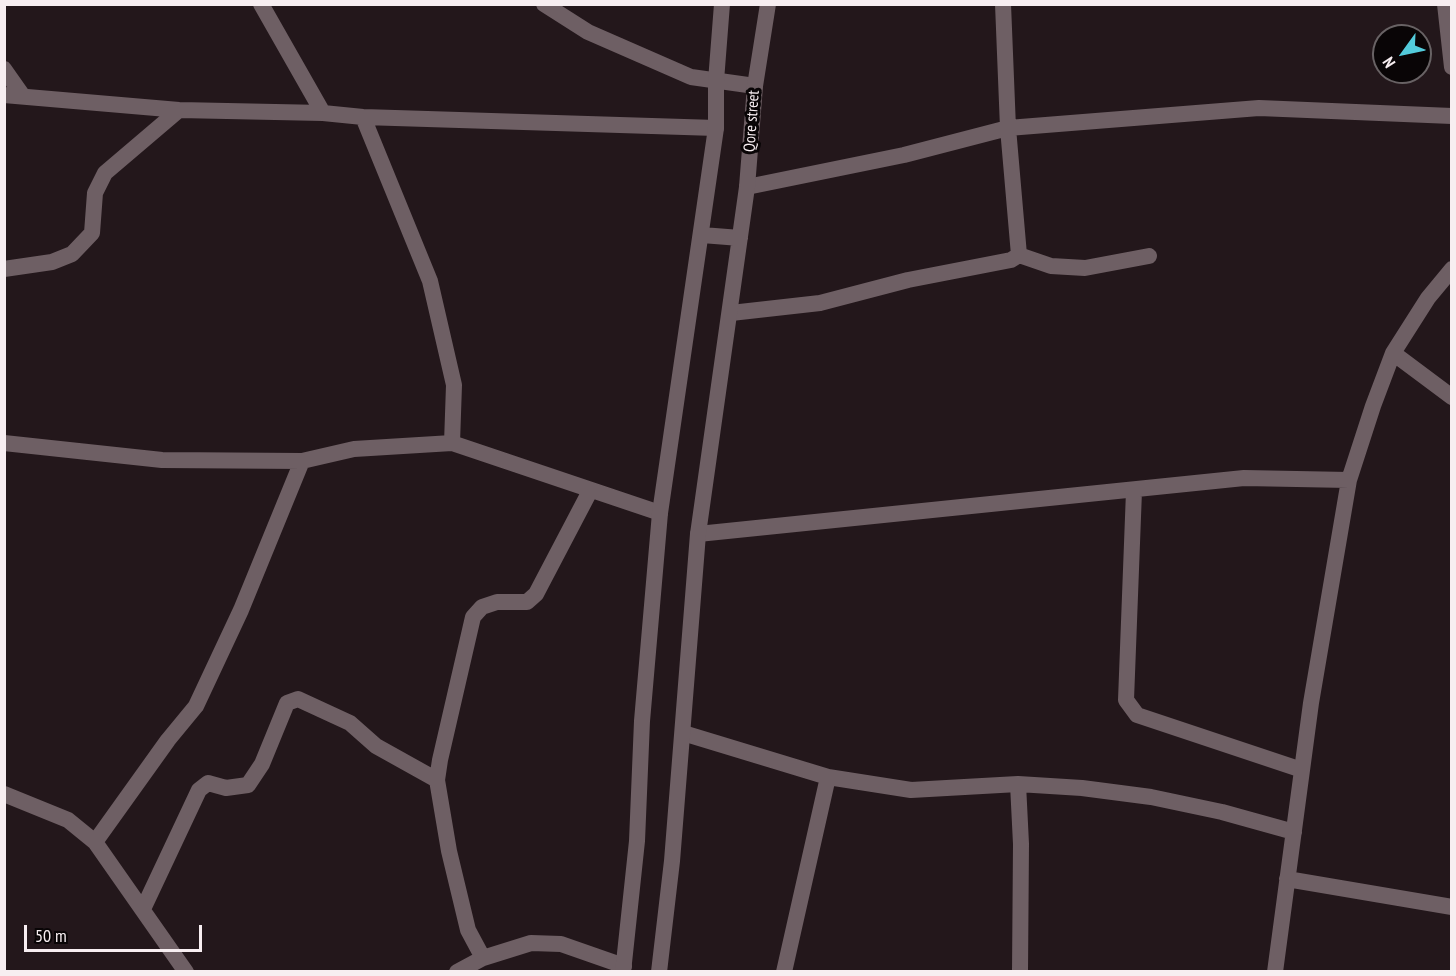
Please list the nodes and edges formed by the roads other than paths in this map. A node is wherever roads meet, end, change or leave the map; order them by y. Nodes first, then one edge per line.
1 (261, 4) edge
2 (544, 4) edge
3 (722, 4) edge
4 (1003, 4) edge
5 (1445, 4) edge
6 (770, 5) edge
7 (1452, 67) edge
8 (4, 69) edge
9 (716, 81) junction
10 (754, 86) junction
11 (4, 95) edge
12 (23, 96) junction
13 (179, 110) junction
14 (323, 113) junction
15 (1452, 116) edge
16 (363, 117) junction
17 (716, 128) junction
18 (1008, 128) junction
19 (747, 188) junction
20 (702, 235) junction
21 (741, 238) junction
22 (1019, 255) junction
23 (1149, 256) dead end
24 (4, 269) edge
25 (1452, 269) edge
26 (731, 313) junction
27 (1394, 353) junction
28 (1452, 397) edge
29 (4, 443) edge
30 (452, 443) junction
31 (302, 461) junction
32 (1349, 480) junction
33 (590, 491) junction
34 (1134, 491) junction
35 (660, 513) junction
36 (698, 534) junction
37 (683, 733) junction
38 (1302, 770) junction
39 (828, 777) junction
40 (437, 780) junction
41 (1018, 784) junction
42 (4, 794) edge
43 (1294, 832) junction
44 (95, 842) junction
45 (1287, 879) junction
46 (1452, 907) edge
47 (142, 909) junction
48 (483, 958) junction
49 (623, 969) edge
50 (186, 972) edge
51 (457, 972) edge
52 (658, 972) edge
53 (784, 972) edge
54 (1020, 972) edge
55 (1275, 972) edge

1 - 14 street
2 - 9 street
3 - 9 street
4 - 18 street
5 - 7 street
6 - 10 street, Qore street
8 - 12 street
9 - 10 street
9 - 17 street
10 - 19 street, Qore street
11 - 12 street
12 - 13 street
13 - 14 street
13 - 24 street
14 - 16 street
15 - 18 street
16 - 17 street
16 - 30 street
17 - 20 street
18 - 19 street
18 - 22 street
19 - 21 street, Qore street
20 - 21 street
20 - 35 street
21 - 26 street, Qore street
22 - 23 street
22 - 26 street
25 - 27 street
26 - 36 street, Qore street
27 - 28 street
27 - 32 street
29 - 31 street
30 - 31 street
30 - 33 street
31 - 44 street
32 - 34 street
32 - 38 street
33 - 35 street
33 - 40 street
34 - 36 street
34 - 38 street
35 - 49 street
36 - 37 street, Qore street
37 - 39 street
37 - 52 street, Qore street
38 - 43 street
39 - 41 street
39 - 53 street
40 - 47 street
40 - 48 street
41 - 43 street
41 - 54 street
42 - 44 street
43 - 45 street
44 - 47 street
45 - 46 street
45 - 55 street
47 - 50 street
48 - 49 street
48 - 51 street

